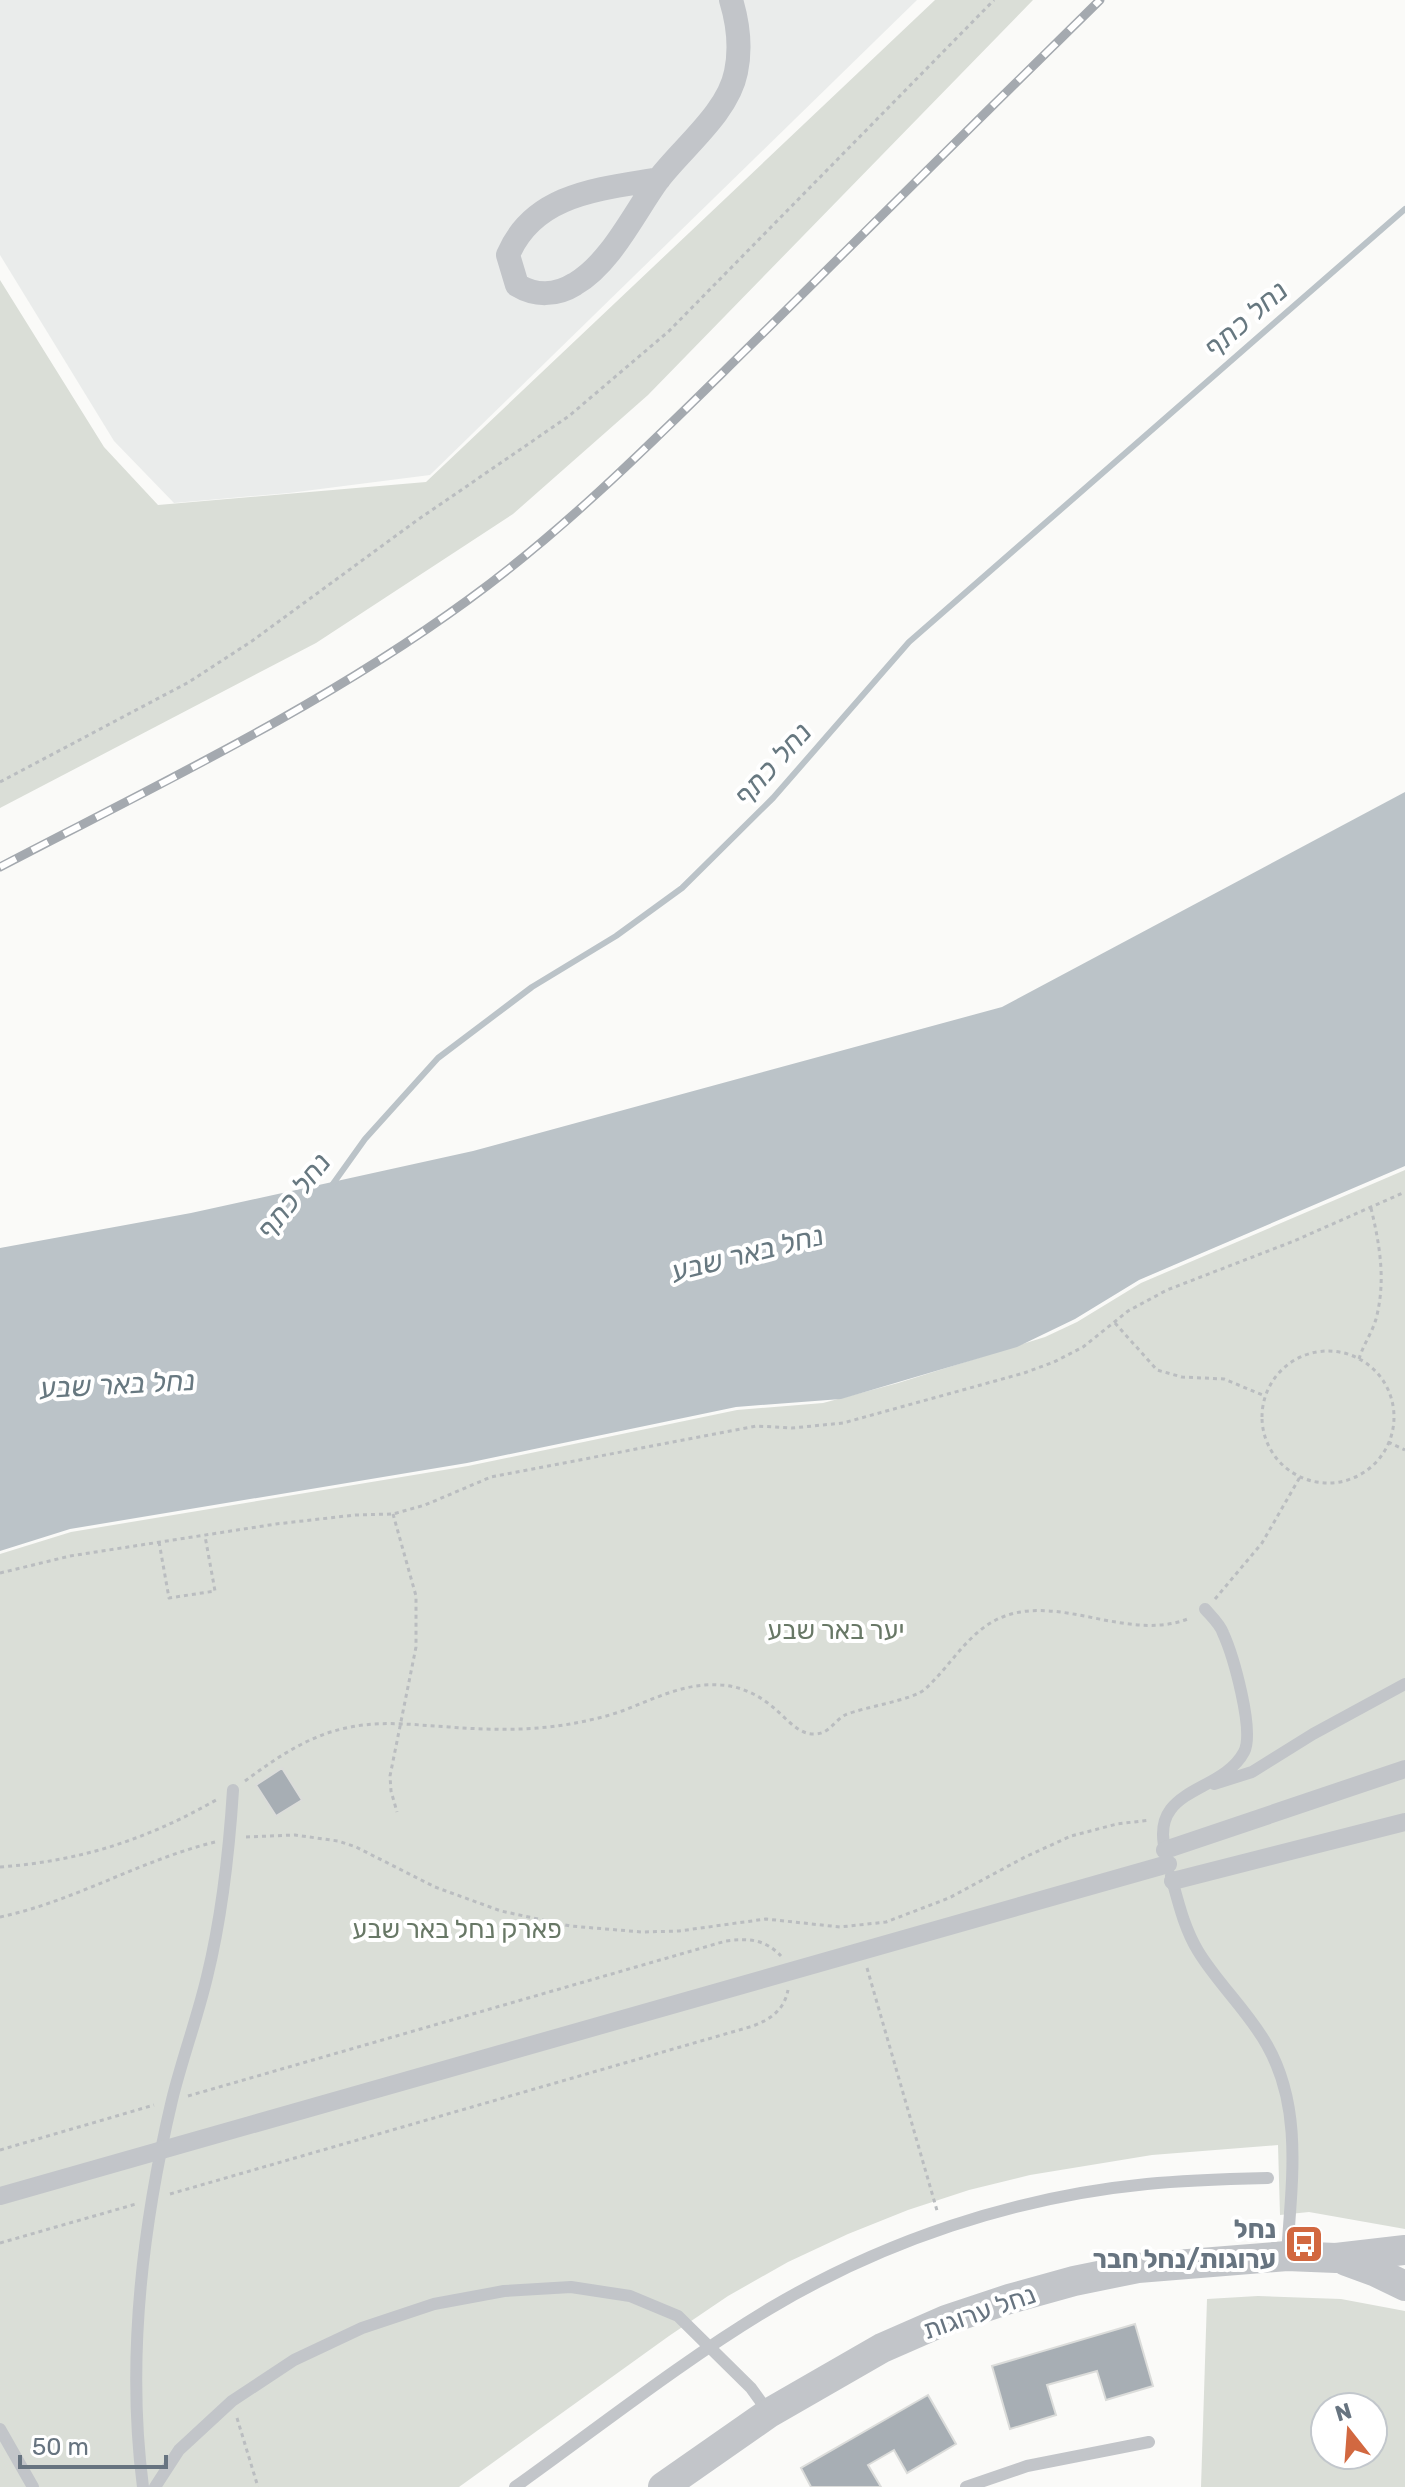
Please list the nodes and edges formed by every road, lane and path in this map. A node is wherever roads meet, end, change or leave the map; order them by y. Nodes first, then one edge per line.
1 (731, 0) edge
2 (994, 0) edge
3 (659, 179) junction
4 (0, 782) edge
5 (1405, 1192) edge
6 (1371, 1207) junction
7 (1115, 1322) junction
8 (1359, 1359) junction
9 (1265, 1396) junction
10 (1388, 1442) junction
11 (1405, 1450) edge
12 (1300, 1477) junction
13 (393, 1514) junction
14 (205, 1535) junction
15 (159, 1542) junction
16 (0, 1573) edge
17 (1205, 1609) junction
18 (1405, 1684) edge
19 (401, 1723) junction
20 (1405, 1769) edge
21 (233, 1790) junction
22 (1193, 1791) junction
23 (397, 1812) dead end
24 (1165, 1819) junction
25 (1405, 1822) edge
26 (230, 1839) junction
27 (1169, 1865) junction
28 (0, 1867) edge
29 (0, 1917) edge
30 (862, 1951) junction
31 (788, 1972) junction
32 (172, 2100) junction
33 (0, 2150) edge
34 (161, 2150) junction
35 (1268, 2178) dead end
36 (0, 2196) edge
37 (152, 2199) junction
38 (942, 2229) junction
39 (0, 2243) edge
40 (1405, 2250) edge
41 (1287, 2256) junction
42 (1336, 2258) junction
43 (1405, 2286) edge
44 (711, 2347) junction
45 (232, 2401) junction
46 (769, 2413) junction
47 (0, 2429) edge
48 (1149, 2442) dead end
49 (532, 2475) junction
50 (33, 2487) edge
51 (143, 2487) edge
52 (155, 2487) edge
53 (258, 2487) edge
54 (515, 2487) edge
55 (541, 2487) edge
56 (663, 2487) edge
57 (966, 2487) edge

1 - 3 street
2 - 4 path
3 - 3 street
5 - 6 path
6 - 7 path
6 - 8 path
7 - 9 path
7 - 13 path
8 - 9 path
8 - 10 path
9 - 12 path
10 - 11 path
10 - 12 path
12 - 17 path
13 - 14 path
13 - 19 path
14 - 15 path
14 - 15 path
15 - 16 path
17 - 19 path
17 - 22 lane
18 - 22 lane
19 - 21 path
19 - 23 path
20 - 27 street
21 - 26 lane
21 - 28 path
22 - 24 lane
24 - 26 path
24 - 27 lane
25 - 27 street
26 - 29 path
26 - 32 lane
27 - 30 street
27 - 41 lane
30 - 31 street
30 - 38 path
31 - 32 path
31 - 34 street
31 - 37 path
32 - 33 path
32 - 34 lane
34 - 36 street
34 - 37 lane
35 - 38 lane
37 - 39 path
37 - 51 lane
38 - 44 lane
40 - 42 street, נחל ערוגות
41 - 42 street, נחל ערוגות
41 - 46 street, נחל ערוגות
42 - 43 street, נחל ערוגות
44 - 45 lane
44 - 46 lane
44 - 49 lane
45 - 52 lane
45 - 53 path
46 - 56 street, נחל ערוגות
47 - 50 lane
48 - 57 lane
49 - 54 lane
49 - 55 lane

